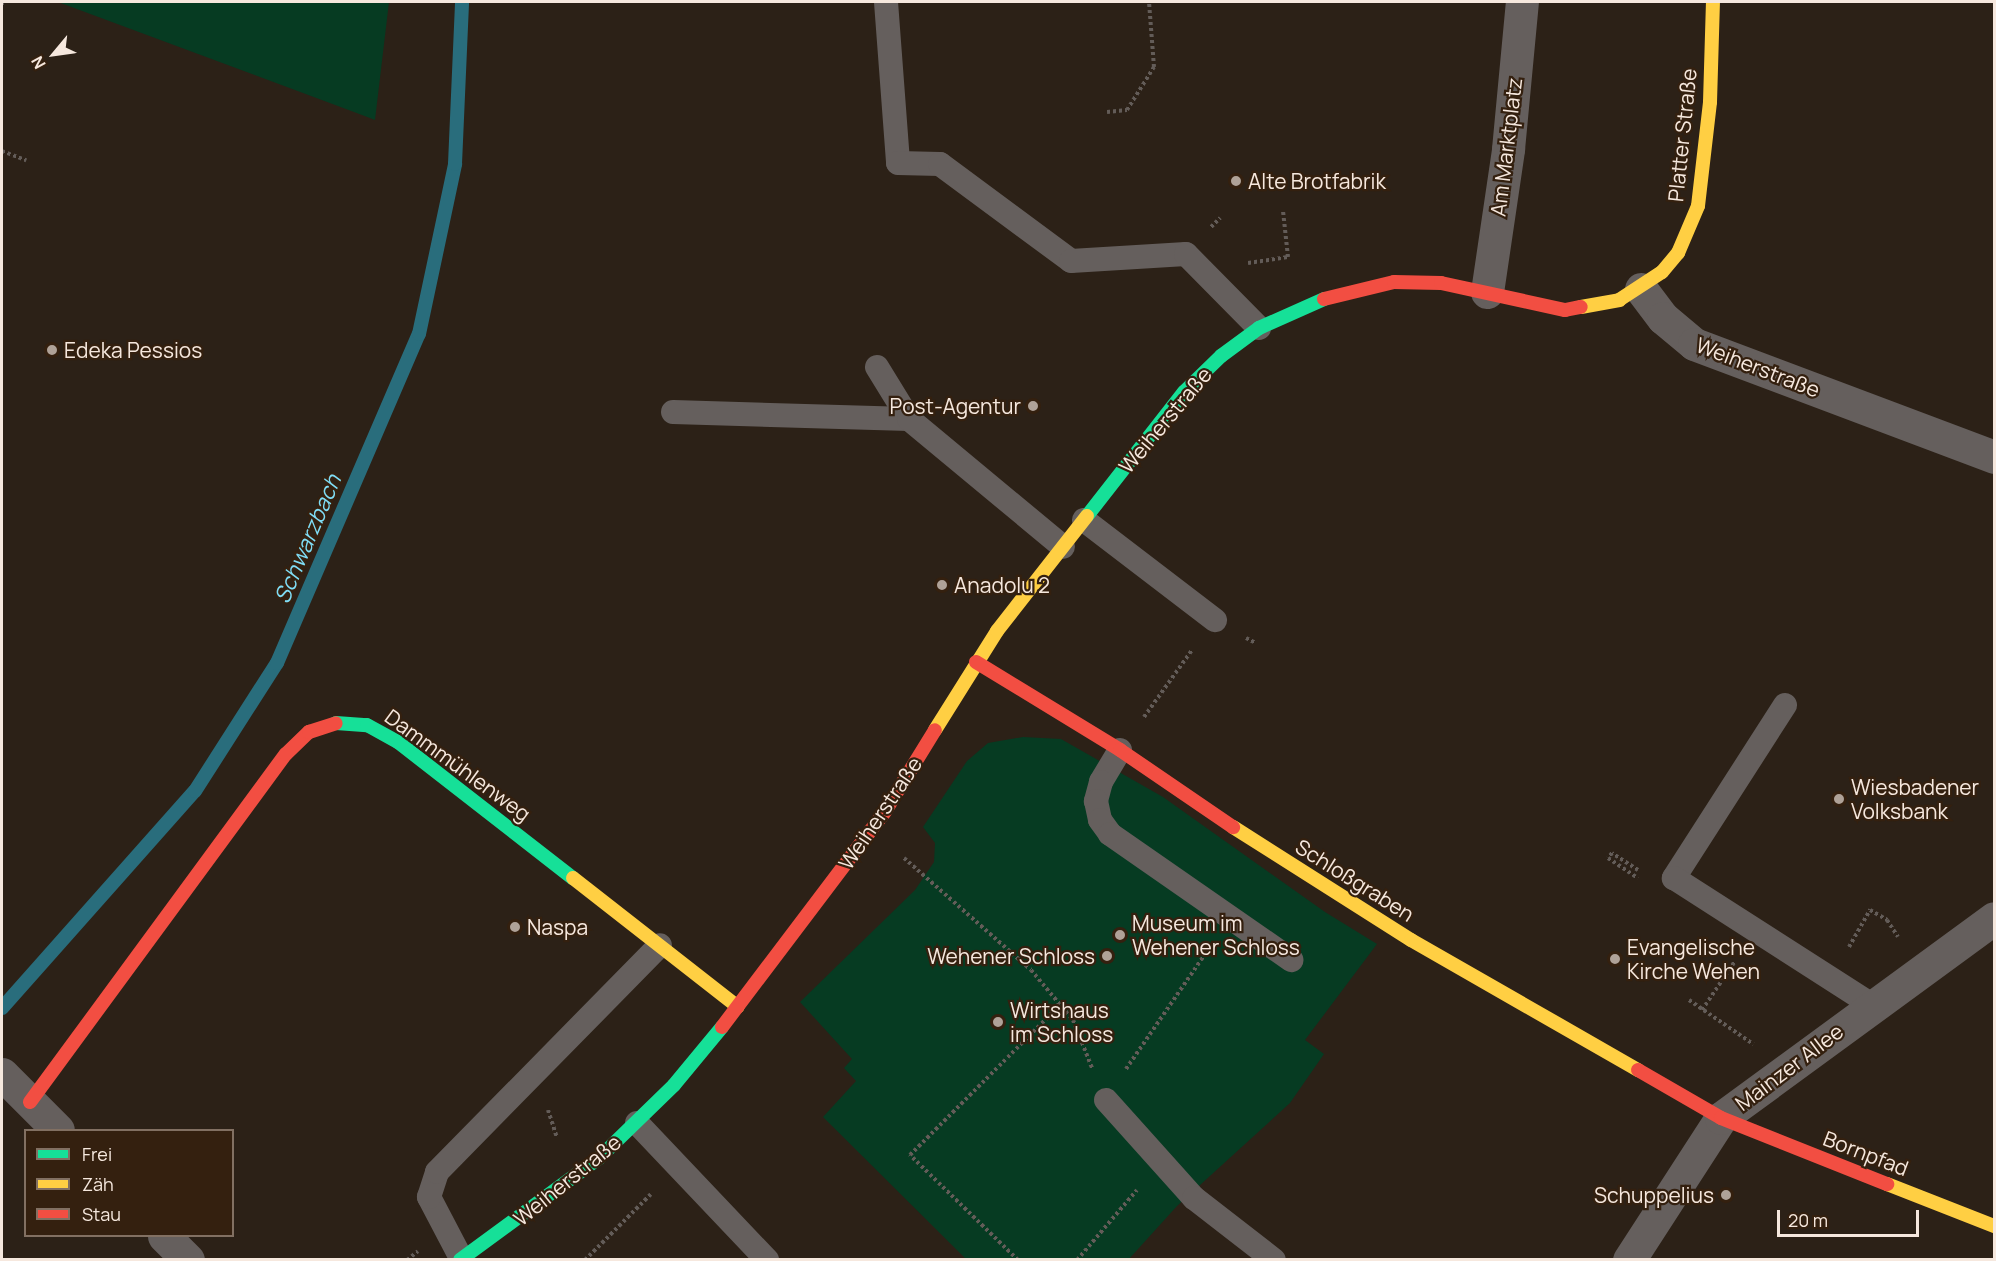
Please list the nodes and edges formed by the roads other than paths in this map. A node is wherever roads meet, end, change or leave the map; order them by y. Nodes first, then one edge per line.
1 (886, 2) edge
2 (1522, 2) edge
3 (1713, 2) edge
4 (1641, 289) junction
5 (1487, 292) junction
6 (1260, 328) junction
7 (877, 367) dead end
8 (673, 412) dead end
9 (909, 420) junction
10 (1995, 457) edge
11 (1084, 520) junction
12 (1063, 547) junction
13 (1215, 620) dead end
14 (976, 662) junction
15 (1785, 705) dead end
16 (1120, 750) junction
17 (1995, 918) edge
18 (660, 945) junction
19 (1291, 960) dead end
20 (1872, 1005) junction
21 (738, 1007) junction
22 (13, 1086) edge
23 (1106, 1100) road end
24 (1721, 1118) junction
25 (637, 1123) junction
26 (56, 1129) edge
27 (1995, 1226) edge
28 (165, 1237) edge
29 (461, 1259) edge
30 (188, 1260) edge
31 (767, 1260) edge
32 (1274, 1260) edge
33 (1629, 1260) edge

1 - 6 lane
2 - 5 street, Am Marktplatz
3 - 4 street, Platter Straße
4 - 5 street, Weiherstraße
4 - 10 street, Weiherstraße
5 - 6 street, Weiherstraße
6 - 11 street, Weiherstraße
7 - 9 lane
8 - 9 lane
9 - 12 lane
11 - 12 street, Weiherstraße
11 - 13 lane
12 - 14 street, Weiherstraße
14 - 16 street, Schloßgraben
14 - 21 street, Weiherstraße
15 - 20 lane
16 - 19 lane
16 - 24 street, Schloßgraben
17 - 20 street, Mainzer Allee
18 - 21 street, Dammmühlenweg
18 - 22 street, Dammmühlenweg
18 - 29 lane
20 - 24 street, Mainzer Allee
21 - 25 street, Weiherstraße
22 - 26 street
23 - 32 lane
24 - 27 street, Bornpfad
24 - 33 street, Mainzer Allee
25 - 29 street, Weiherstraße
25 - 31 lane
28 - 30 street

